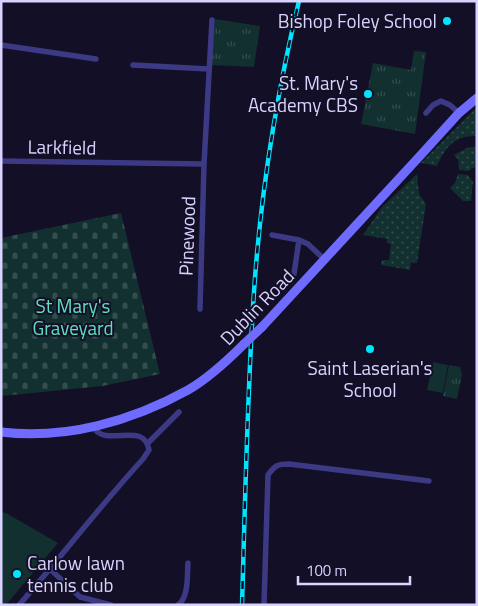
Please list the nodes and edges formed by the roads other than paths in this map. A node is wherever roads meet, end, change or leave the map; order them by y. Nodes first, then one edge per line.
1 (212, 20) dead end
2 (1, 45) edge
3 (96, 59) dead end
4 (134, 66) dead end
5 (209, 69) junction
6 (477, 98) edge
7 (426, 113) dead end
8 (460, 113) junction
9 (1, 161) edge
10 (204, 164) junction
11 (272, 234) dead end
12 (299, 240) junction
13 (325, 260) junction
14 (294, 274) dead end
15 (200, 309) dead end
16 (180, 412) dead end
17 (94, 428) junction
18 (1, 432) edge
19 (148, 443) junction
20 (429, 481) dead end
21 (188, 563) dead end
22 (50, 570) junction
23 (19, 605) edge
24 (111, 605) edge
25 (178, 605) edge
26 (264, 605) edge

1 - 5 street, Pinewood
2 - 3 street
4 - 5 street
5 - 10 street, Pinewood
6 - 8 main road, Dublin Road
7 - 8 street
8 - 13 main road, Dublin Road
9 - 10 street, Larkfield
10 - 15 street, Pinewood
11 - 12 street
12 - 13 street
12 - 14 street
13 - 17 main road, Dublin Road, bridge
16 - 19 street
17 - 18 main road, Dublin Road
17 - 19 street
19 - 22 street
20 - 26 street
21 - 25 street
22 - 23 street
22 - 24 street

